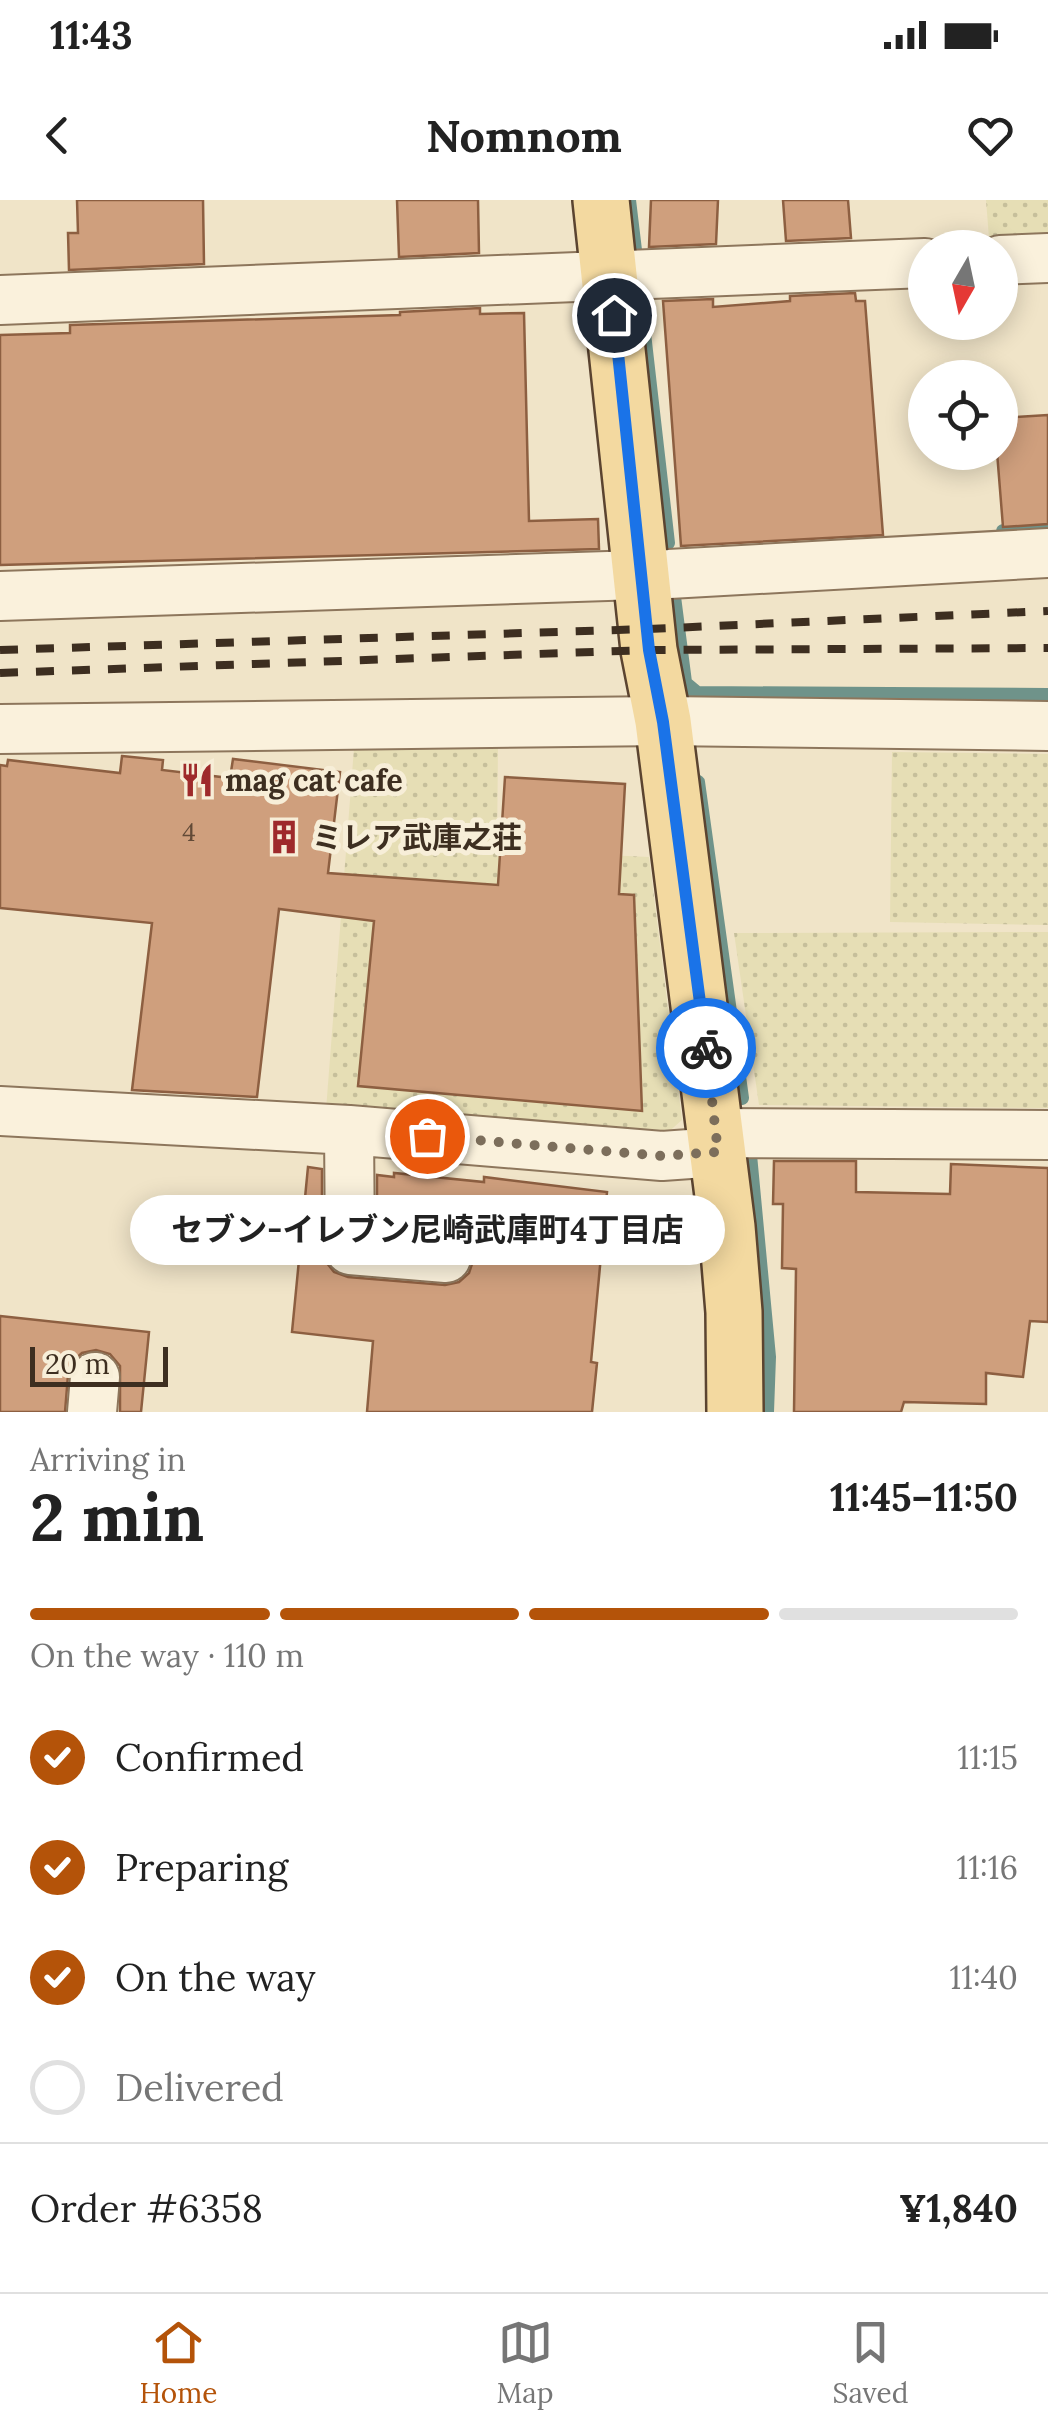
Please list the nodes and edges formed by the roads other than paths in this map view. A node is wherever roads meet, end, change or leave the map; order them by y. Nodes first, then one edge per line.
1 (601, 200) edge
2 (1048, 258) edge
3 (1018, 259) edge
4 (908, 265) edge
5 (610, 278) junction
6 (0, 300) edge
7 (1048, 554) edge
8 (640, 574) junction
9 (0, 596) edge
10 (663, 722) junction
11 (1048, 726) edge
12 (0, 728) edge
13 (0, 1111) edge
14 (349, 1130) junction
15 (1048, 1135) edge
16 (718, 1142) junction
17 (446, 1258) dead end
18 (735, 1412) edge

1 - 5 main road
2 - 3 street
4 - 5 street
5 - 6 street
5 - 8 main road
7 - 8 street
8 - 9 street
8 - 10 main road
10 - 11 street
10 - 12 street
10 - 16 main road
13 - 14 street
14 - 16 street
14 - 17 street
15 - 16 street
16 - 18 main road

